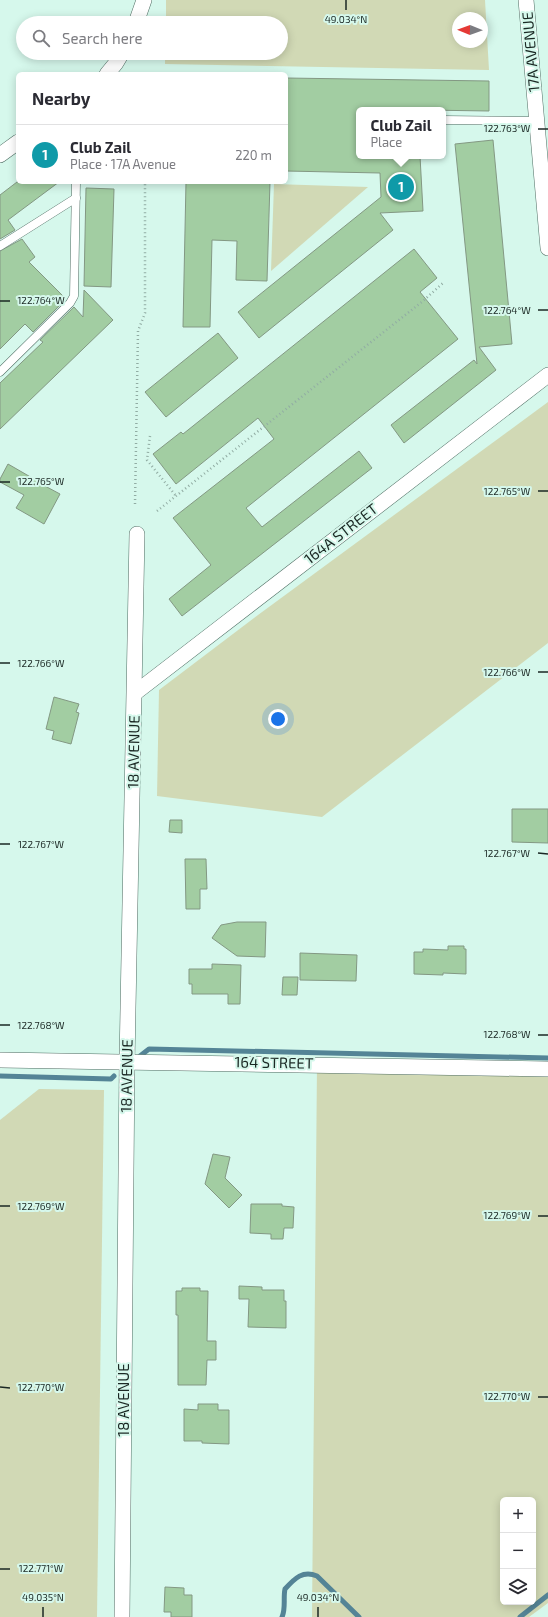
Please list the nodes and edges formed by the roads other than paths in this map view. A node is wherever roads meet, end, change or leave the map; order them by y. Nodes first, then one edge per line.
1 (144, 0) edge
2 (526, 0) edge
3 (138, 16) edge
4 (446, 120) edge
5 (537, 121) junction
6 (16, 143) edge
7 (0, 155) edge
8 (76, 184) edge
9 (76, 198) junction
10 (0, 246) edge
11 (548, 248) edge
12 (1, 371) edge
13 (548, 375) edge
14 (137, 534) dead end
15 (135, 693) junction
16 (0, 1060) edge
17 (127, 1062) junction
18 (548, 1068) edge
19 (122, 1617) edge

1 - 3 street
2 - 5 street, 17A AVENUE
4 - 5 lane
5 - 11 street, 17A AVENUE
6 - 7 street
8 - 9 lane
9 - 10 lane
9 - 12 lane
13 - 15 street, 164A STREET
14 - 15 street, 18 AVENUE
15 - 17 street, 18 AVENUE
16 - 17 street, 164 STREET
17 - 18 street, 164 STREET
17 - 19 street, 18 AVENUE

